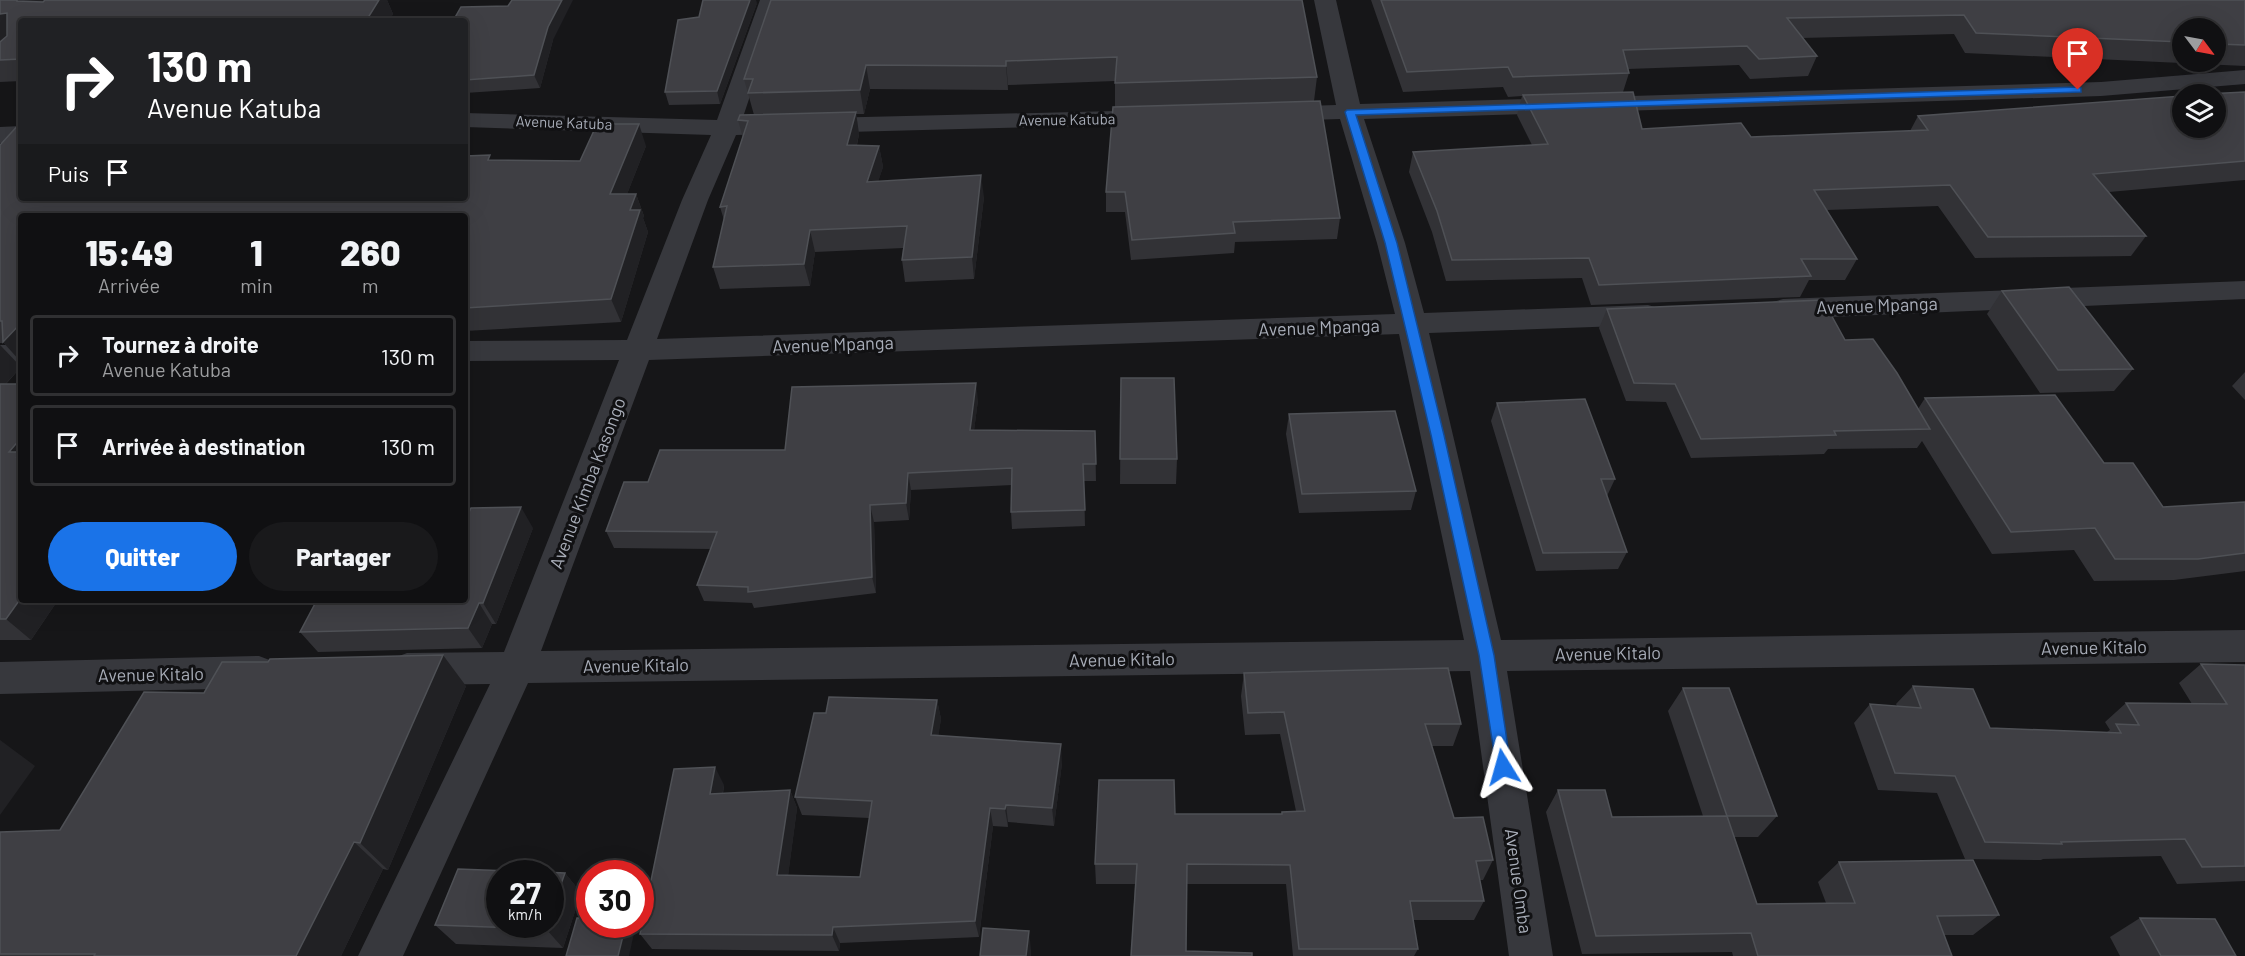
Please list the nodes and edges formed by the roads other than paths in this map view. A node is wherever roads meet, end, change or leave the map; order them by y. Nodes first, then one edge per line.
1 (771, 0) edge
2 (1325, 0) edge
3 (2245, 77) edge
4 (1350, 112) junction
5 (1254, 114) edge
6 (1183, 116) edge
7 (468, 120) edge
8 (727, 128) junction
9 (18, 134) edge
10 (0, 135) edge
11 (2245, 290) edge
12 (1757, 310) edge
13 (1674, 314) edge
14 (1412, 324) junction
15 (468, 351) edge
16 (637, 351) junction
17 (0, 355) edge
18 (18, 355) edge
19 (2245, 646) edge
20 (1486, 655) junction
21 (517, 666) junction
22 (376, 669) edge
23 (294, 671) edge
24 (0, 678) edge
25 (380, 956) edge
26 (1531, 956) edge

1 - 8 street, Avenue Kimba Kasongo
2 - 4 street, Avenue Omba
3 - 4 street
4 - 5 street
4 - 14 street, Avenue Omba
6 - 8 street, Avenue Katuba
7 - 8 street, Avenue Katuba
8 - 16 street, Avenue Kimba Kasongo
9 - 10 street
11 - 12 street, Avenue Mpanga
13 - 14 street, Avenue Mpanga
14 - 16 street, Avenue Mpanga
14 - 20 street, Avenue Omba
15 - 16 street, Avenue Mpanga
16 - 21 street, Avenue Kimba Kasongo
17 - 18 street
19 - 20 street, Avenue Kitalo
20 - 21 street, Avenue Kitalo
20 - 26 street, Avenue Omba
21 - 22 street, Avenue Kitalo
21 - 25 street, Avenue Kimba Kasongo
23 - 24 street, Avenue Kitalo

